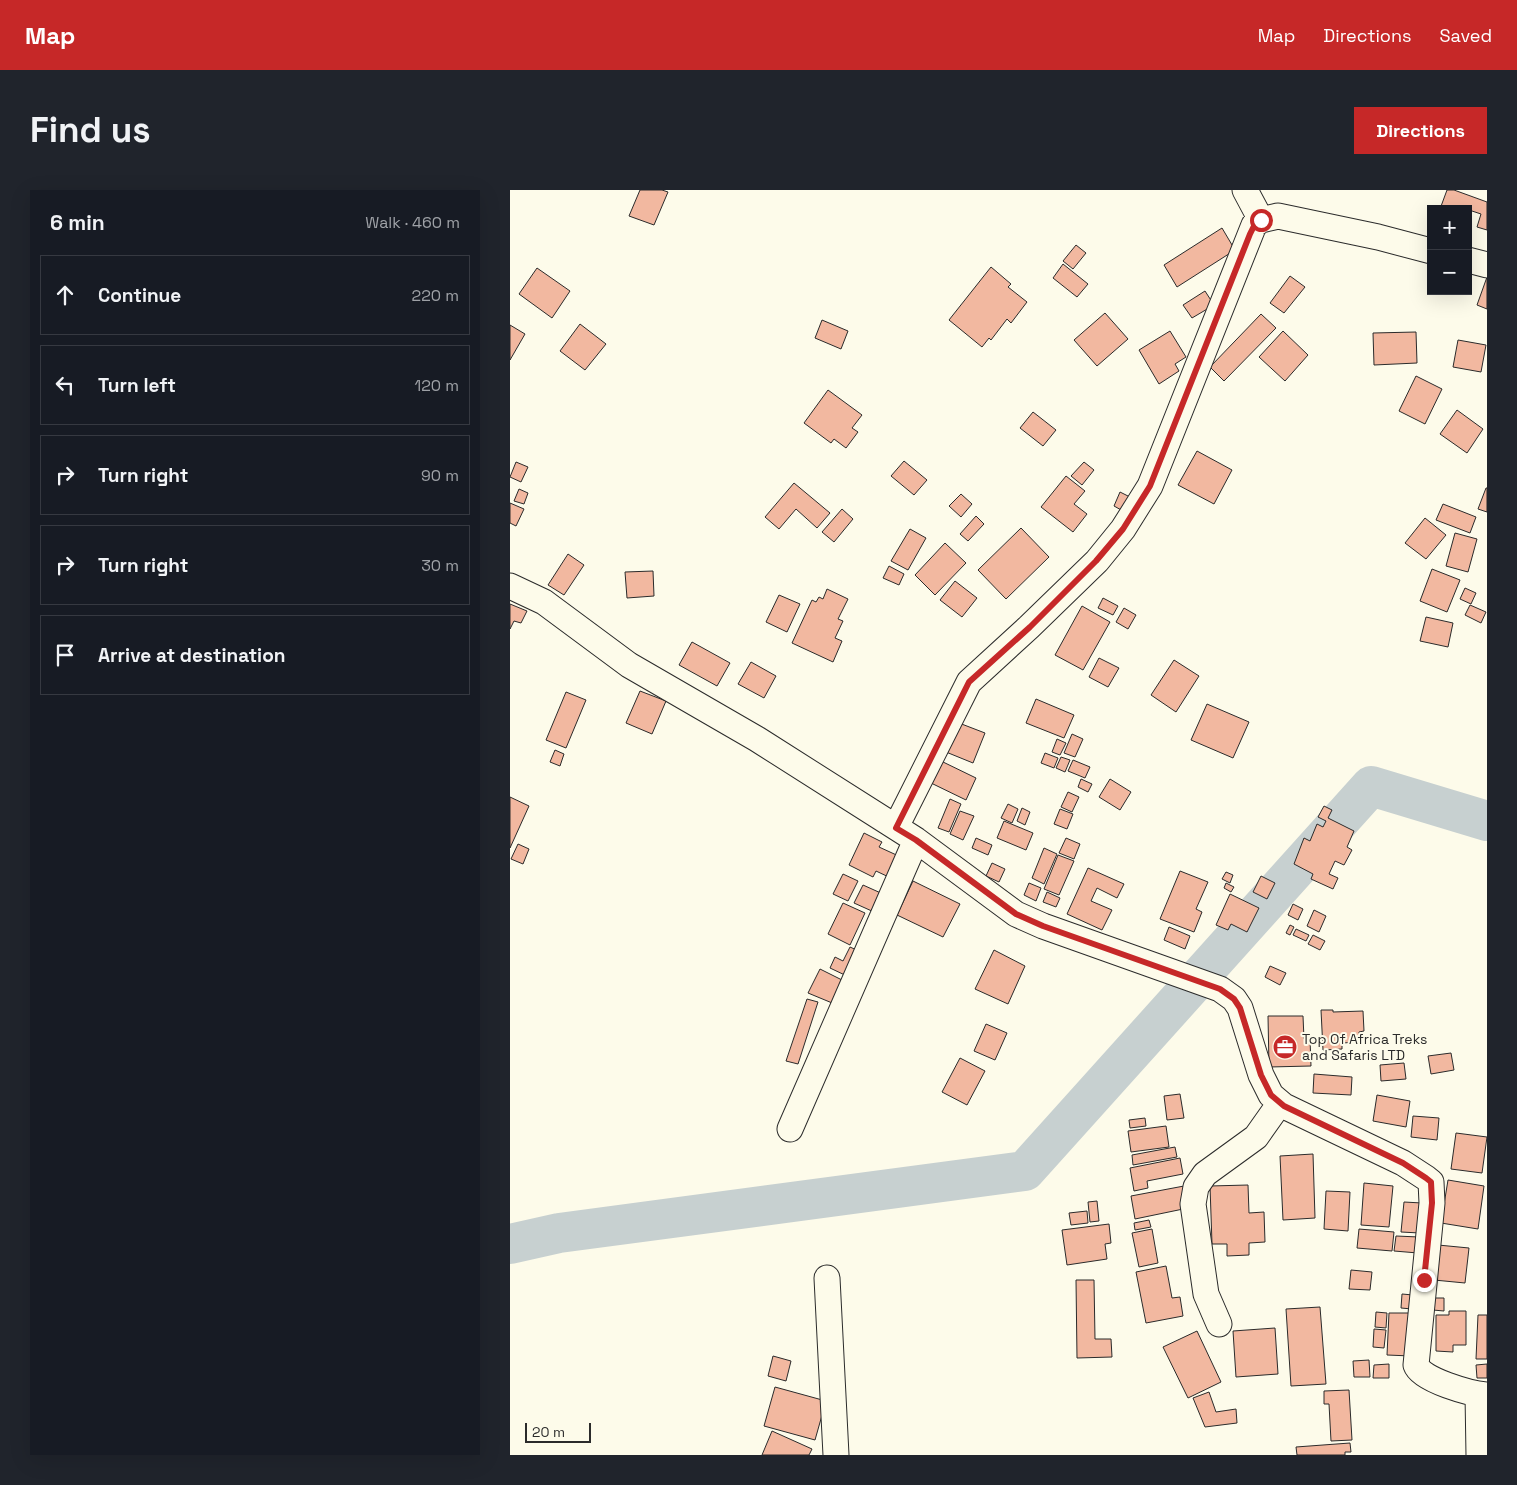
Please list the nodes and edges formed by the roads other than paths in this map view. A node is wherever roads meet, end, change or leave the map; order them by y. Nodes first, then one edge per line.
1 (1245, 190) edge
2 (1261, 220) junction
3 (1427, 250) edge
4 (1472, 261) edge
5 (1487, 265) edge
6 (510, 586) edge
7 (906, 834) junction
8 (1280, 1103) junction
9 (790, 1129) dead end
10 (827, 1278) dead end
11 (1219, 1324) dead end
12 (1483, 1395) edge
13 (836, 1455) edge
14 (1479, 1455) edge

1 - 2 street
2 - 3 street
2 - 7 street
4 - 5 street
6 - 7 street
7 - 8 street
7 - 9 street
8 - 11 street
8 - 12 street
10 - 13 street
12 - 14 street

